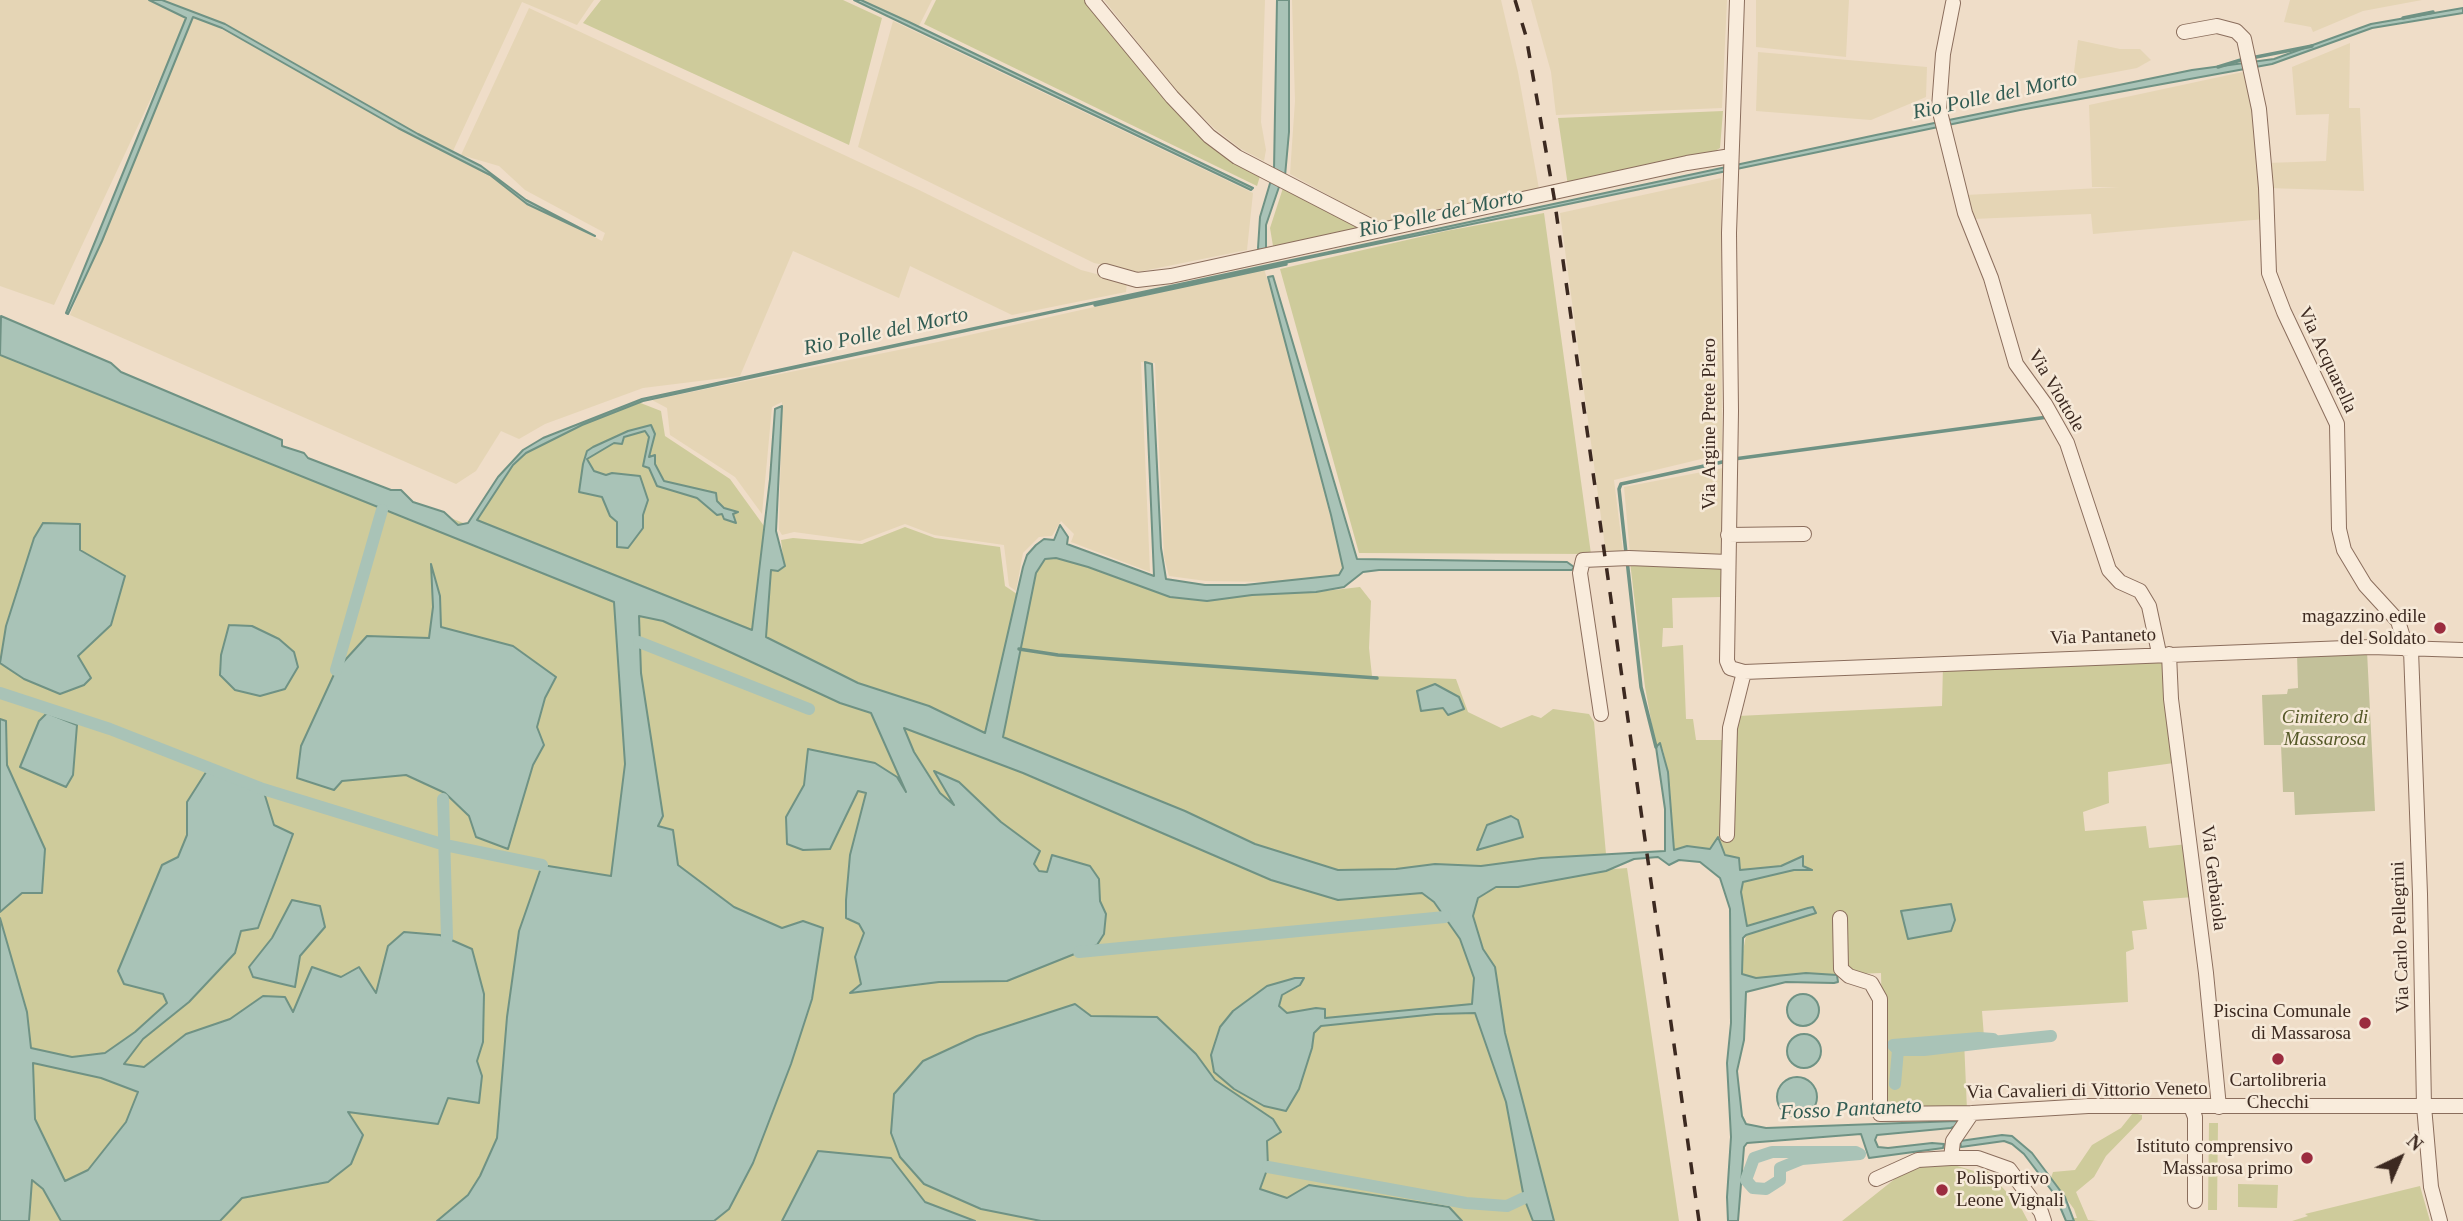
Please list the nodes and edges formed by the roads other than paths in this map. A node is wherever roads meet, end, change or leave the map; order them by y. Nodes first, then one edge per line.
1 (1092, 0) edge
2 (1737, 0) edge
3 (1954, 3) dead end
4 (2184, 32) dead end
5 (1732, 163) junction
6 (1378, 230) junction
7 (1105, 271) dead end
8 (1804, 534) dead end
9 (1728, 535) junction
10 (1728, 562) junction
11 (2409, 650) junction
12 (2463, 650) edge
13 (2164, 654) junction
14 (1744, 672) junction
15 (1601, 714) dead end
16 (1727, 835) dead end
17 (1840, 918) dead end
18 (2424, 1106) junction
19 (2463, 1106) edge
20 (2191, 1107) junction
21 (2219, 1107) junction
22 (1972, 1113) junction
23 (1951, 1158) junction
24 (1876, 1179) dead end
25 (2195, 1201) dead end
26 (2044, 1221) edge
27 (2440, 1221) edge

1 - 6 street
2 - 5 street, Via Argine Prete Piero
3 - 13 street, Via Viottole
4 - 11 street, Via Acquarella
5 - 6 street
5 - 9 street, Via Argine Prete Piero
6 - 7 street
8 - 9 street
9 - 10 street, Via Argine Prete Piero
10 - 14 street, Via Argine Prete Piero
10 - 15 street
11 - 12 street, Via Pantaneto
11 - 13 street, Via Pantaneto
11 - 18 street, Via Carlo Pellegrini
13 - 14 street, Via Pantaneto
13 - 21 street, Via Gerbaiola
14 - 16 street
17 - 22 street, Via Cavalieri di Vittorio Veneto
18 - 19 street, Via Cavalieri di Vittorio Veneto
18 - 21 street, Via Cavalieri di Vittorio Veneto
18 - 27 street, Via Carlo Pellegrini
20 - 21 street, Via Cavalieri di Vittorio Veneto
20 - 22 street, Via Cavalieri di Vittorio Veneto
20 - 25 street
22 - 23 street
23 - 24 street
23 - 26 street

